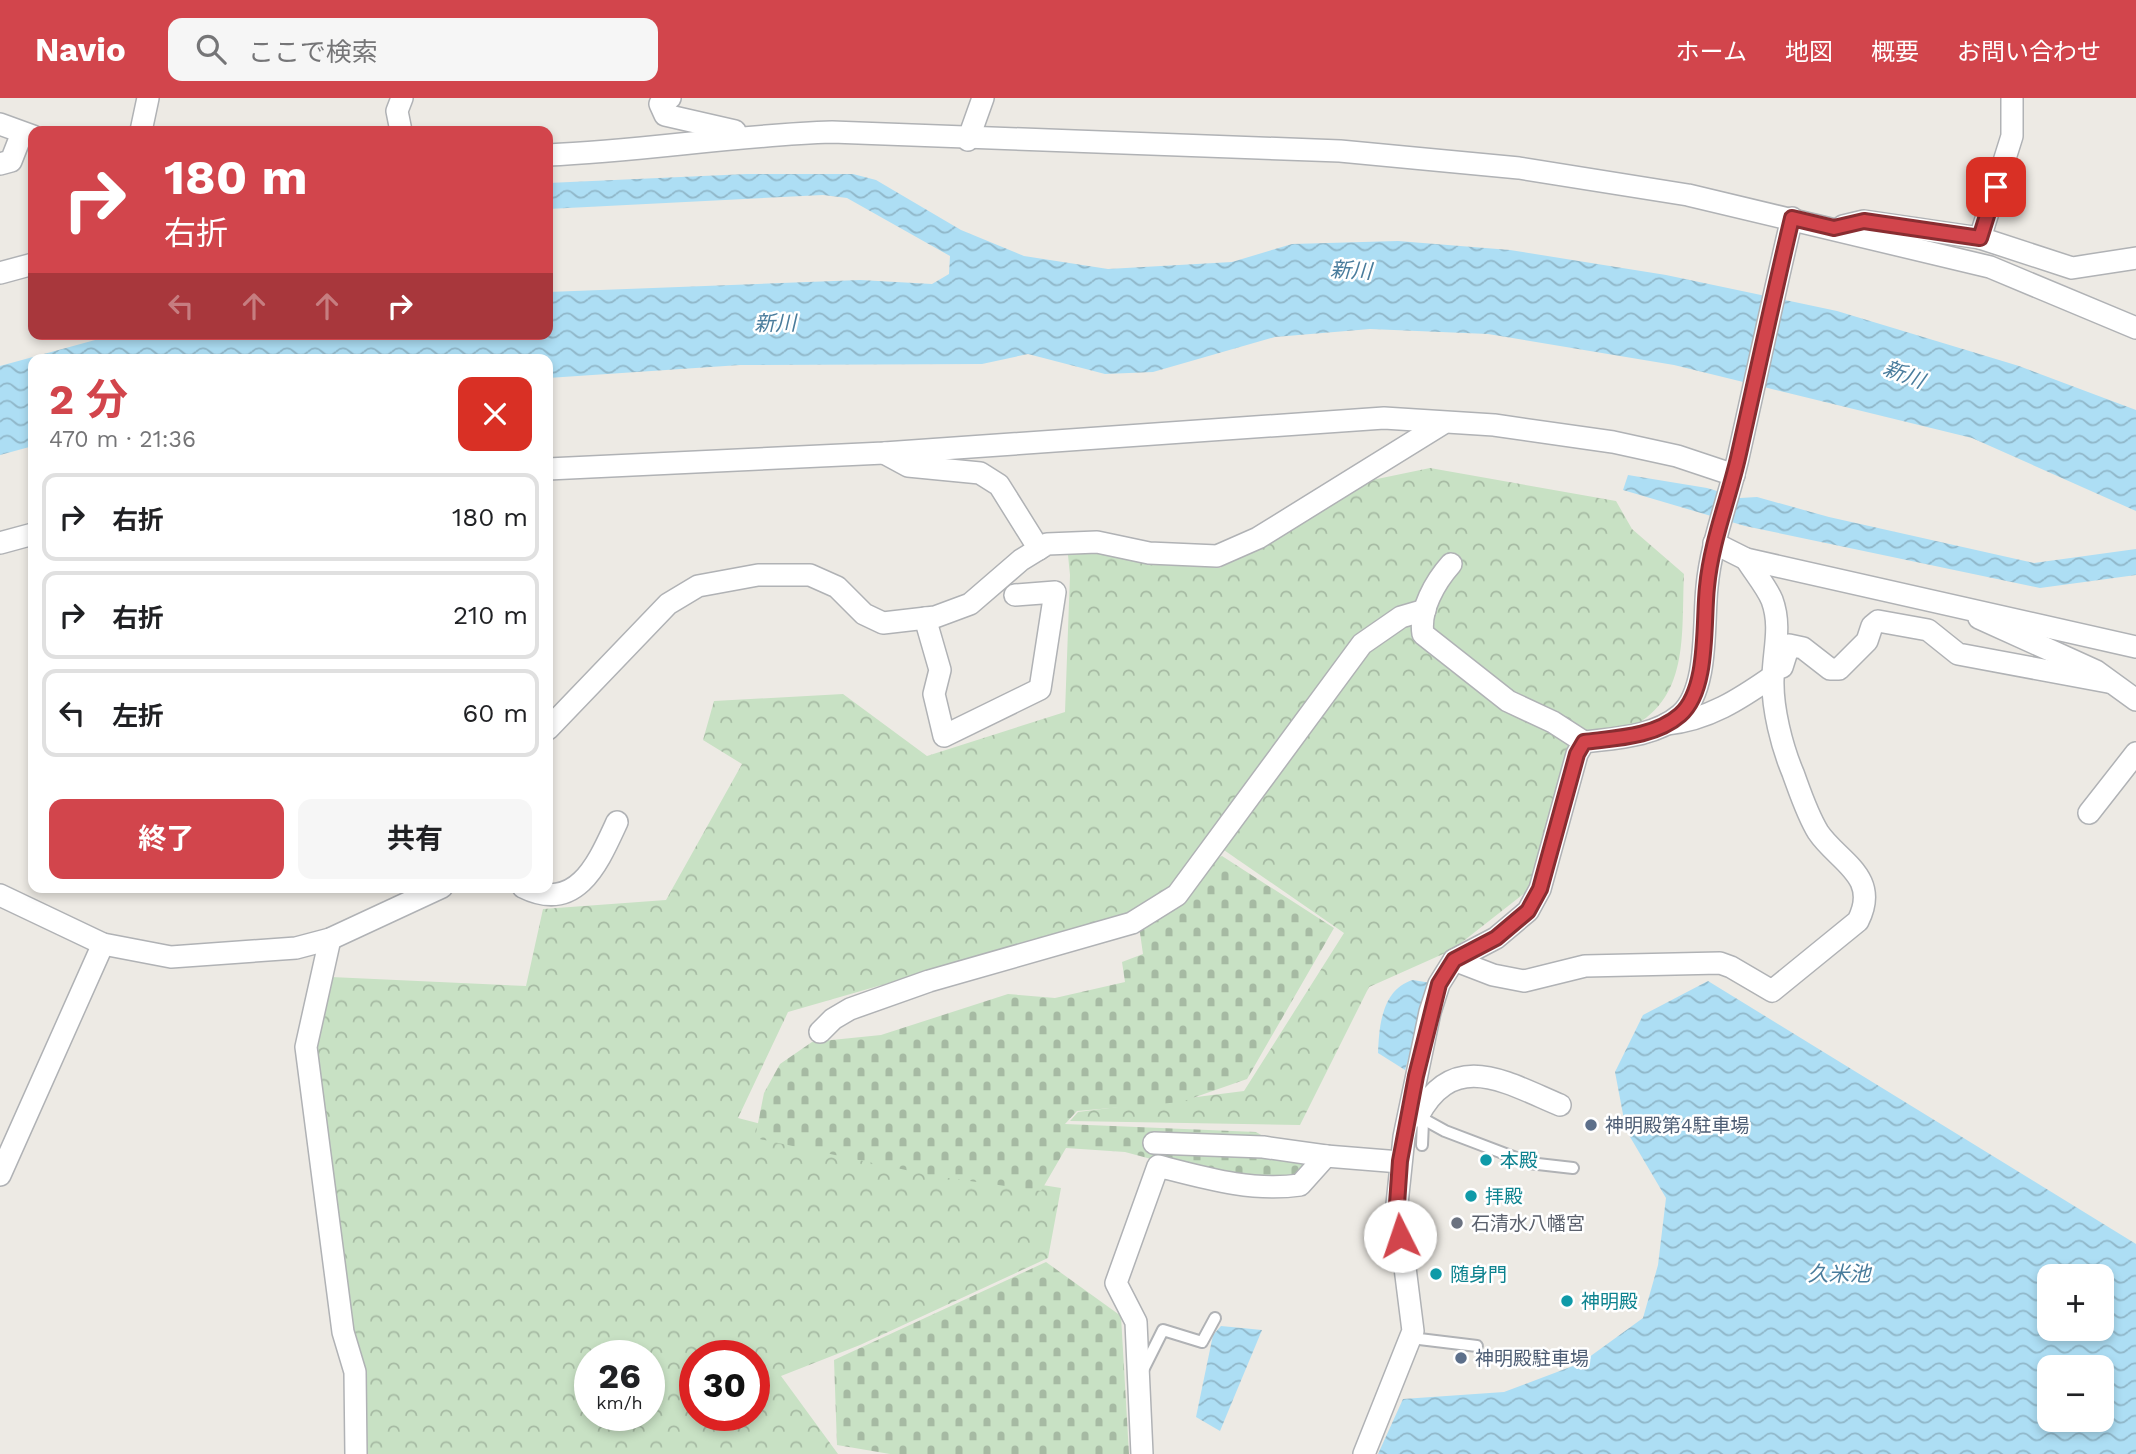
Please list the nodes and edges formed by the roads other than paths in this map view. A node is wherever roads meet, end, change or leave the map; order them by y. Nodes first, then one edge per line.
1 (148, 98) edge
2 (670, 98) edge
3 (983, 98) edge
4 (2012, 98) edge
5 (394, 101) edge
6 (0, 124) edge
7 (142, 126) edge
8 (398, 126) edge
9 (28, 135) edge
10 (752, 135) junction
11 (968, 140) junction
12 (553, 155) edge
13 (0, 164) edge
14 (1790, 226) junction
15 (1834, 228) junction
16 (1980, 238) junction
17 (2136, 257) edge
18 (28, 265) edge
19 (0, 273) edge
20 (2136, 328) edge
21 (1442, 424) junction
22 (884, 453) junction
23 (553, 469) edge
24 (1734, 474) junction
25 (1717, 533) junction
26 (28, 535) edge
27 (0, 543) edge
28 (1040, 549) junction
29 (1746, 559) junction
30 (1451, 564) dead end
31 (1015, 595) dead end
32 (1964, 606) junction
33 (1424, 610) junction
34 (925, 618) junction
35 (2136, 647) edge
36 (1773, 678) junction
37 (2108, 682) junction
38 (2136, 700) edge
39 (553, 724) edge
40 (1665, 724) junction
41 (1584, 742) junction
42 (2136, 753) edge
43 (2089, 813) dead end
44 (617, 822) dead end
45 (429, 893) edge
46 (535, 893) edge
47 (0, 895) edge
48 (331, 939) junction
49 (103, 944) junction
50 (1454, 960) junction
51 (820, 1032) dead end
52 (1560, 1104) dead end
53 (1417, 1115) junction
54 (1154, 1143) dead end
55 (1422, 1145) dead end
56 (1326, 1156) junction
57 (1400, 1161) junction
58 (1573, 1168) dead end
59 (0, 1175) edge
60 (1215, 1318) dead end
61 (1410, 1338) junction
62 (1478, 1346) dead end
63 (1139, 1379) junction
64 (356, 1454) edge
65 (1142, 1454) edge
66 (1364, 1454) edge

1 - 7 street
2 - 10 street
3 - 11 street
4 - 16 street
5 - 8 street
6 - 9 street
9 - 13 street
10 - 11 street
10 - 12 street
11 - 14 street
14 - 15 street
14 - 24 street
15 - 16 street
15 - 20 street
16 - 17 street
18 - 19 street
21 - 22 street
21 - 24 street
21 - 28 street
22 - 23 street
22 - 28 street
24 - 25 street
25 - 29 street
25 - 40 street
26 - 27 street
28 - 34 street
29 - 32 street
29 - 36 street
30 - 33 street
31 - 34 street
32 - 35 street
32 - 37 street
33 - 41 street
33 - 51 street
34 - 39 street
36 - 37 street
36 - 40 street
36 - 50 street
37 - 38 street
40 - 41 street
41 - 50 street
42 - 43 street
44 - 46 street
45 - 48 street
47 - 49 street
48 - 49 street
48 - 64 street
49 - 59 street
50 - 53 street
52 - 53 street
53 - 55 lane
53 - 57 street
53 - 58 lane
54 - 56 street
56 - 57 street
56 - 63 street
57 - 61 street
60 - 63 lane
61 - 62 lane
61 - 66 street
63 - 65 street

